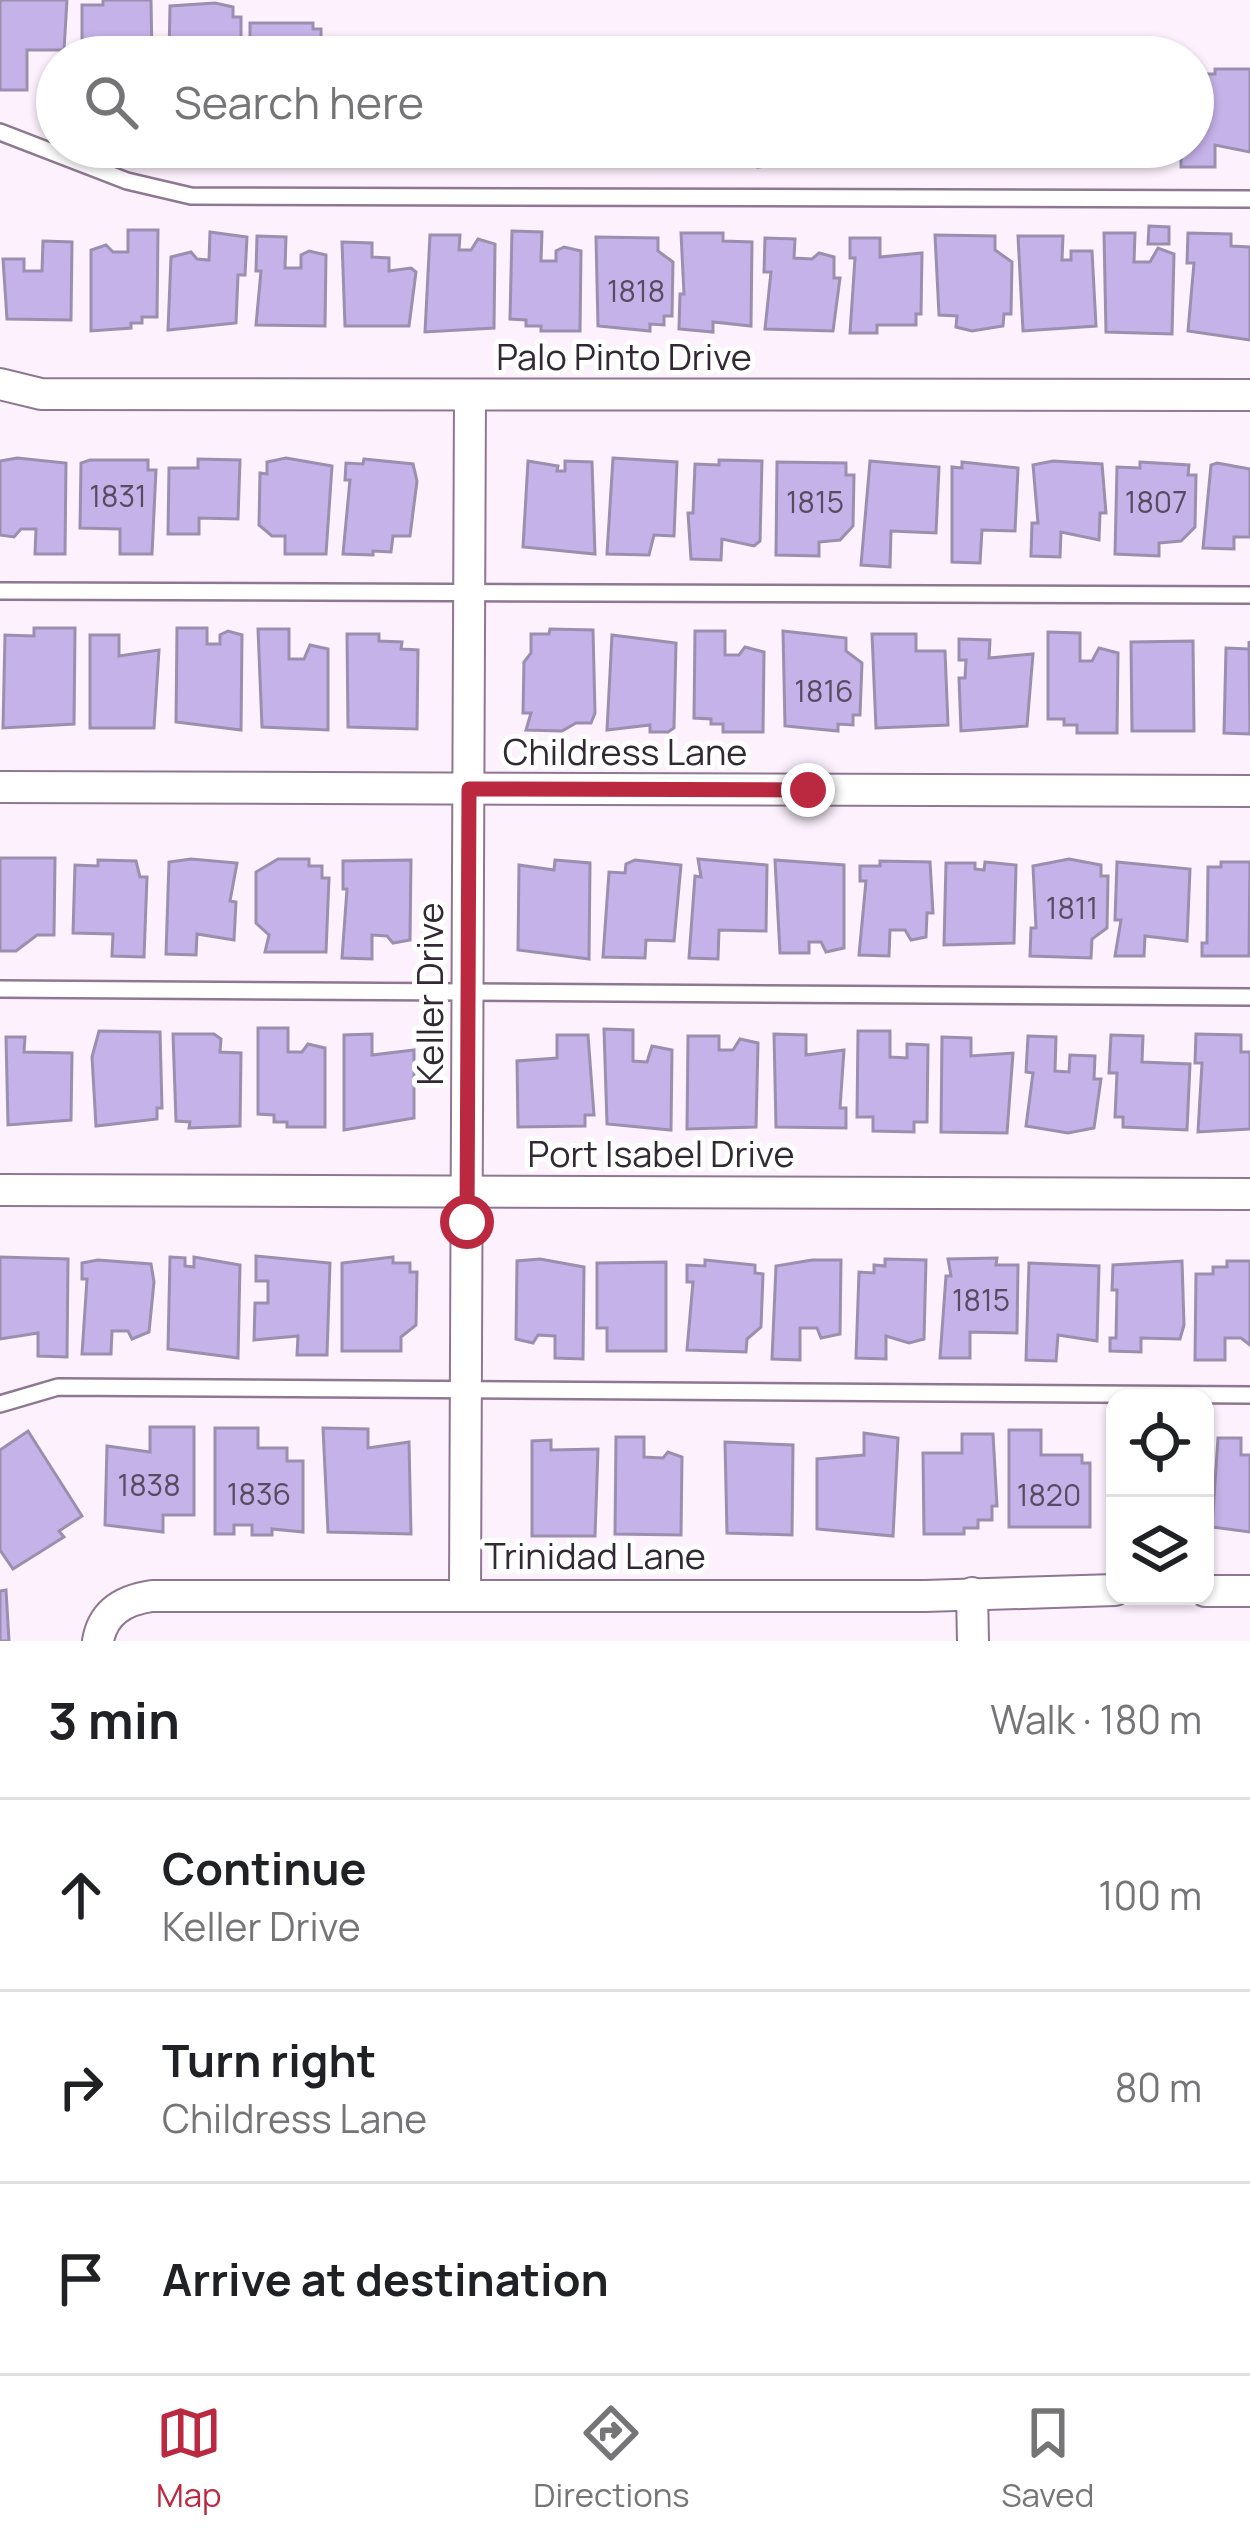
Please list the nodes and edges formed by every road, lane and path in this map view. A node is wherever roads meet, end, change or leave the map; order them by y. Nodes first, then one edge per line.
1 (0, 132) edge
2 (36, 146) edge
3 (93, 168) edge
4 (1250, 199) edge
5 (0, 384) edge
6 (470, 395) junction
7 (1250, 395) edge
8 (0, 591) edge
9 (470, 594) junction
10 (1250, 595) edge
11 (0, 787) edge
12 (469, 789) junction
13 (1250, 791) edge
14 (0, 989) edge
15 (468, 992) junction
16 (1250, 997) edge
17 (0, 1190) edge
18 (467, 1191) junction
19 (1250, 1194) edge
20 (466, 1391) junction
21 (1250, 1395) edge
22 (0, 1404) edge
23 (1106, 1590) edge
24 (1214, 1591) edge
25 (1250, 1592) edge
26 (972, 1593) junction
27 (465, 1594) junction
28 (98, 1641) edge
29 (973, 1641) edge

1 - 2 lane
3 - 4 lane
5 - 6 street, Palo Pinto Drive
6 - 7 street, Palo Pinto Drive
6 - 9 street, Keller Drive
8 - 9 lane
9 - 10 lane
9 - 12 street, Keller Drive
11 - 12 street, Childress Lane
12 - 13 street, Childress Lane
12 - 15 street, Keller Drive
14 - 15 lane
15 - 16 lane
15 - 18 street, Keller Drive
17 - 18 street, Port Isabel Drive
18 - 19 street, Port Isabel Drive
18 - 20 street, Keller Drive
20 - 21 lane
20 - 22 lane
20 - 27 street, Keller Drive
23 - 26 street, Trinidad Lane
24 - 25 street
26 - 27 street, Trinidad Lane
26 - 29 street
27 - 28 street, Trinidad Lane

